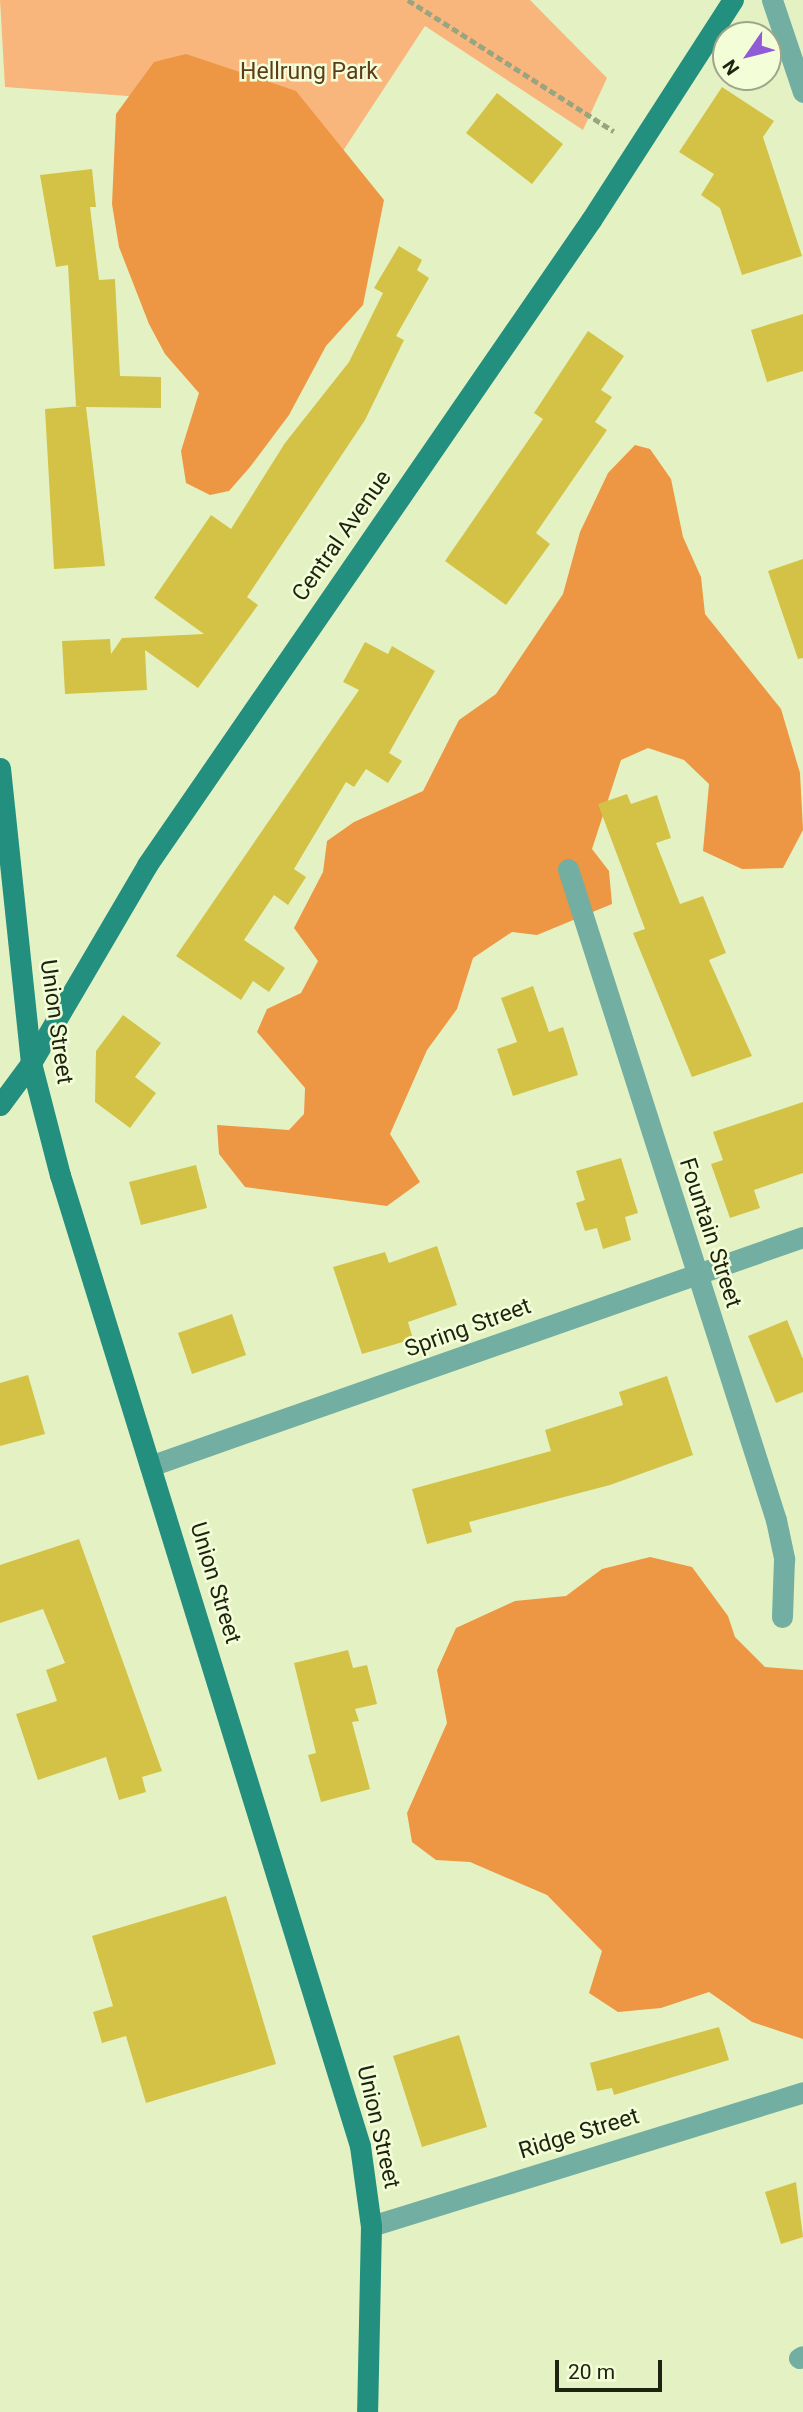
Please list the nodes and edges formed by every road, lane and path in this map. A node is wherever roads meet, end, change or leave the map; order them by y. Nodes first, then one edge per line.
1 (408, 0) edge
2 (733, 0) edge
3 (772, 0) edge
4 (803, 92) edge
5 (639, 147) junction
6 (0, 768) edge
7 (568, 869) dead end
8 (31, 1063) junction
9 (0, 1105) edge
10 (803, 1237) edge
11 (695, 1274) junction
12 (150, 1466) junction
13 (782, 1617) dead end
14 (803, 2092) edge
15 (370, 2226) junction
16 (367, 2412) edge

1 - 5 path
2 - 5 street, Central Avenue
3 - 4 street
5 - 8 street, Central Avenue
6 - 8 street, Union Street
7 - 11 street, Fountain Street
8 - 9 street, Central Avenue
8 - 12 street, Union Street
10 - 11 street, Spring Street
11 - 12 street, Spring Street
11 - 13 street, Fountain Street
12 - 15 street, Union Street
14 - 15 street, Ridge Street
15 - 16 street, Union Street

